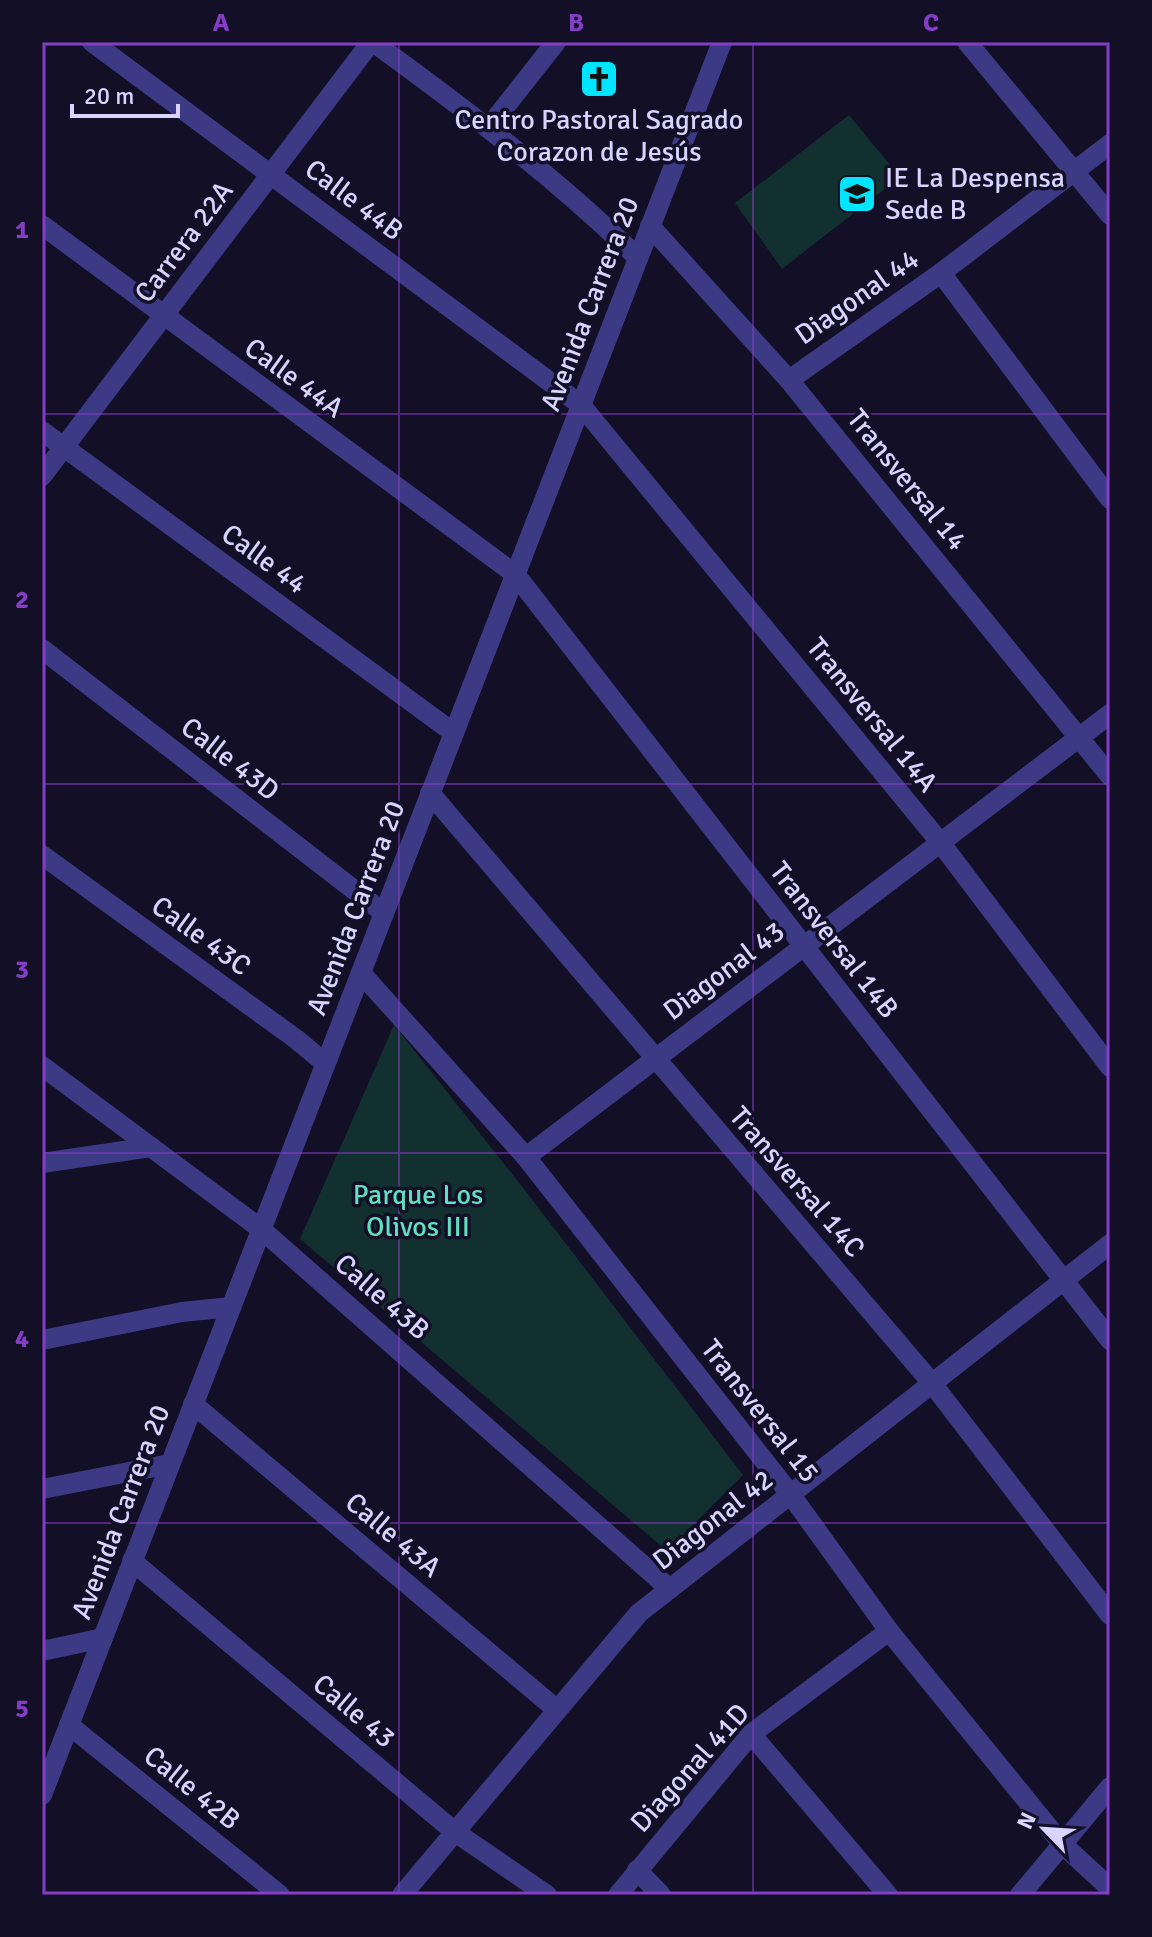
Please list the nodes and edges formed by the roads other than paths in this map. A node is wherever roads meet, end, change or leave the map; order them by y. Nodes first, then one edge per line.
1 (92, 42) edge
2 (372, 42) edge
3 (556, 42) edge
4 (722, 42) edge
5 (967, 42) edge
6 (489, 127) junction
7 (1110, 144) edge
8 (1076, 170) junction
9 (271, 174) junction
10 (1110, 215) edge
11 (42, 225) edge
12 (650, 226) junction
13 (638, 258) junction
14 (941, 273) junction
15 (163, 317) junction
16 (789, 380) junction
17 (581, 405) junction
18 (42, 431) edge
19 (64, 447) junction
20 (42, 476) edge
21 (1110, 499) edge
22 (515, 574) junction
23 (42, 649) edge
24 (1110, 714) edge
25 (454, 733) junction
26 (1080, 736) junction
27 (1110, 776) edge
28 (430, 793) junction
29 (940, 842) junction
30 (42, 855) edge
31 (384, 913) junction
32 (803, 946) junction
33 (361, 973) junction
34 (655, 1059) junction
35 (325, 1063) junction
36 (42, 1066) edge
37 (1110, 1067) edge
38 (151, 1147) junction
39 (526, 1157) junction
40 (42, 1163) edge
41 (261, 1229) junction
42 (1110, 1244) edge
43 (1064, 1280) junction
44 (231, 1307) junction
45 (42, 1340) edge
46 (1110, 1340) edge
47 (931, 1382) junction
48 (193, 1404) junction
49 (170, 1464) junction
50 (42, 1489) edge
51 (791, 1495) junction
52 (132, 1561) junction
53 (670, 1589) junction
54 (1110, 1615) edge
55 (889, 1631) junction
56 (103, 1638) junction
57 (42, 1651) edge
58 (556, 1709) junction
59 (69, 1725) junction
60 (751, 1734) junction
61 (1110, 1787) edge
62 (42, 1795) edge
63 (455, 1832) junction
64 (1063, 1845) junction
65 (637, 1870) junction
66 (1110, 1888) edge
67 (280, 1895) edge
68 (402, 1895) edge
69 (547, 1895) edge
70 (618, 1895) edge
71 (661, 1895) edge
72 (888, 1895) edge
73 (1020, 1895) edge

1 - 9 street, Calle 44B
2 - 6 street
2 - 9 street, Carrera 22A
3 - 6 street
4 - 12 street, Avenida Carrera 20
5 - 8 street
6 - 13 street
7 - 8 street, Diagonal 44
8 - 10 street
8 - 14 street, Diagonal 44
9 - 15 street, Carrera 22A
9 - 17 street, Calle 44B
11 - 15 street, Calle 44A
12 - 13 street, Avenida Carrera 20
12 - 16 street, Transversal 14
13 - 17 street, Avenida Carrera 20
14 - 16 street, Diagonal 44
14 - 21 street
15 - 19 street, Carrera 22A
15 - 22 street, Calle 44A
16 - 26 street, Transversal 14
17 - 22 street, Avenida Carrera 20
17 - 29 street, Transversal 14A
18 - 19 street, Calle 44
19 - 20 street, Carrera 22A
19 - 25 street, Calle 44
22 - 25 street, Avenida Carrera 20
22 - 32 street, Transversal 14B
23 - 31 street, Calle 43D
24 - 26 street, Diagonal 43
25 - 28 street, Avenida Carrera 20
26 - 27 street, Transversal 14
26 - 29 street, Diagonal 43
28 - 31 street, Avenida Carrera 20
28 - 34 street, Transversal 14C
29 - 32 street, Diagonal 43
29 - 37 street, Transversal 14A
30 - 35 street, Calle 43C
31 - 33 street, Avenida Carrera 20
32 - 34 street, Diagonal 43
32 - 43 street, Transversal 14B
33 - 35 street, Avenida Carrera 20
33 - 39 street, Transversal 15
34 - 39 street, Diagonal 43
34 - 47 street, Transversal 14C
35 - 41 street, Avenida Carrera 20
36 - 38 street, Calle 43B
38 - 40 street
38 - 41 street, Calle 43B
39 - 51 street, Transversal 15
41 - 44 street, Avenida Carrera 20
41 - 53 street, Calle 43B
42 - 43 street, Diagonal 42
43 - 46 street, Transversal 14B
43 - 47 street, Diagonal 42
44 - 45 street
44 - 48 street, Avenida Carrera 20
47 - 51 street, Diagonal 42
47 - 54 street, Transversal 14C
48 - 49 street, Avenida Carrera 20
48 - 58 street, Calle 43A
49 - 50 street
49 - 52 street, Avenida Carrera 20
51 - 53 street, Diagonal 42
51 - 55 street, Transversal 15
52 - 56 street, Avenida Carrera 20
52 - 63 street, Calle 43
53 - 58 street, Diagonal 42
55 - 60 street, Diagonal 41D
55 - 64 street, Transversal 15
56 - 57 street
56 - 59 street, Avenida Carrera 20
58 - 63 street, Diagonal 42
59 - 62 street, Avenida Carrera 20
59 - 67 street, Calle 42B
60 - 65 street, Diagonal 41D
60 - 72 street
61 - 64 street
63 - 68 street, Diagonal 42
63 - 69 street, Calle 43
64 - 66 street, Transversal 15
64 - 73 street
65 - 70 street, Diagonal 41D
65 - 71 street

